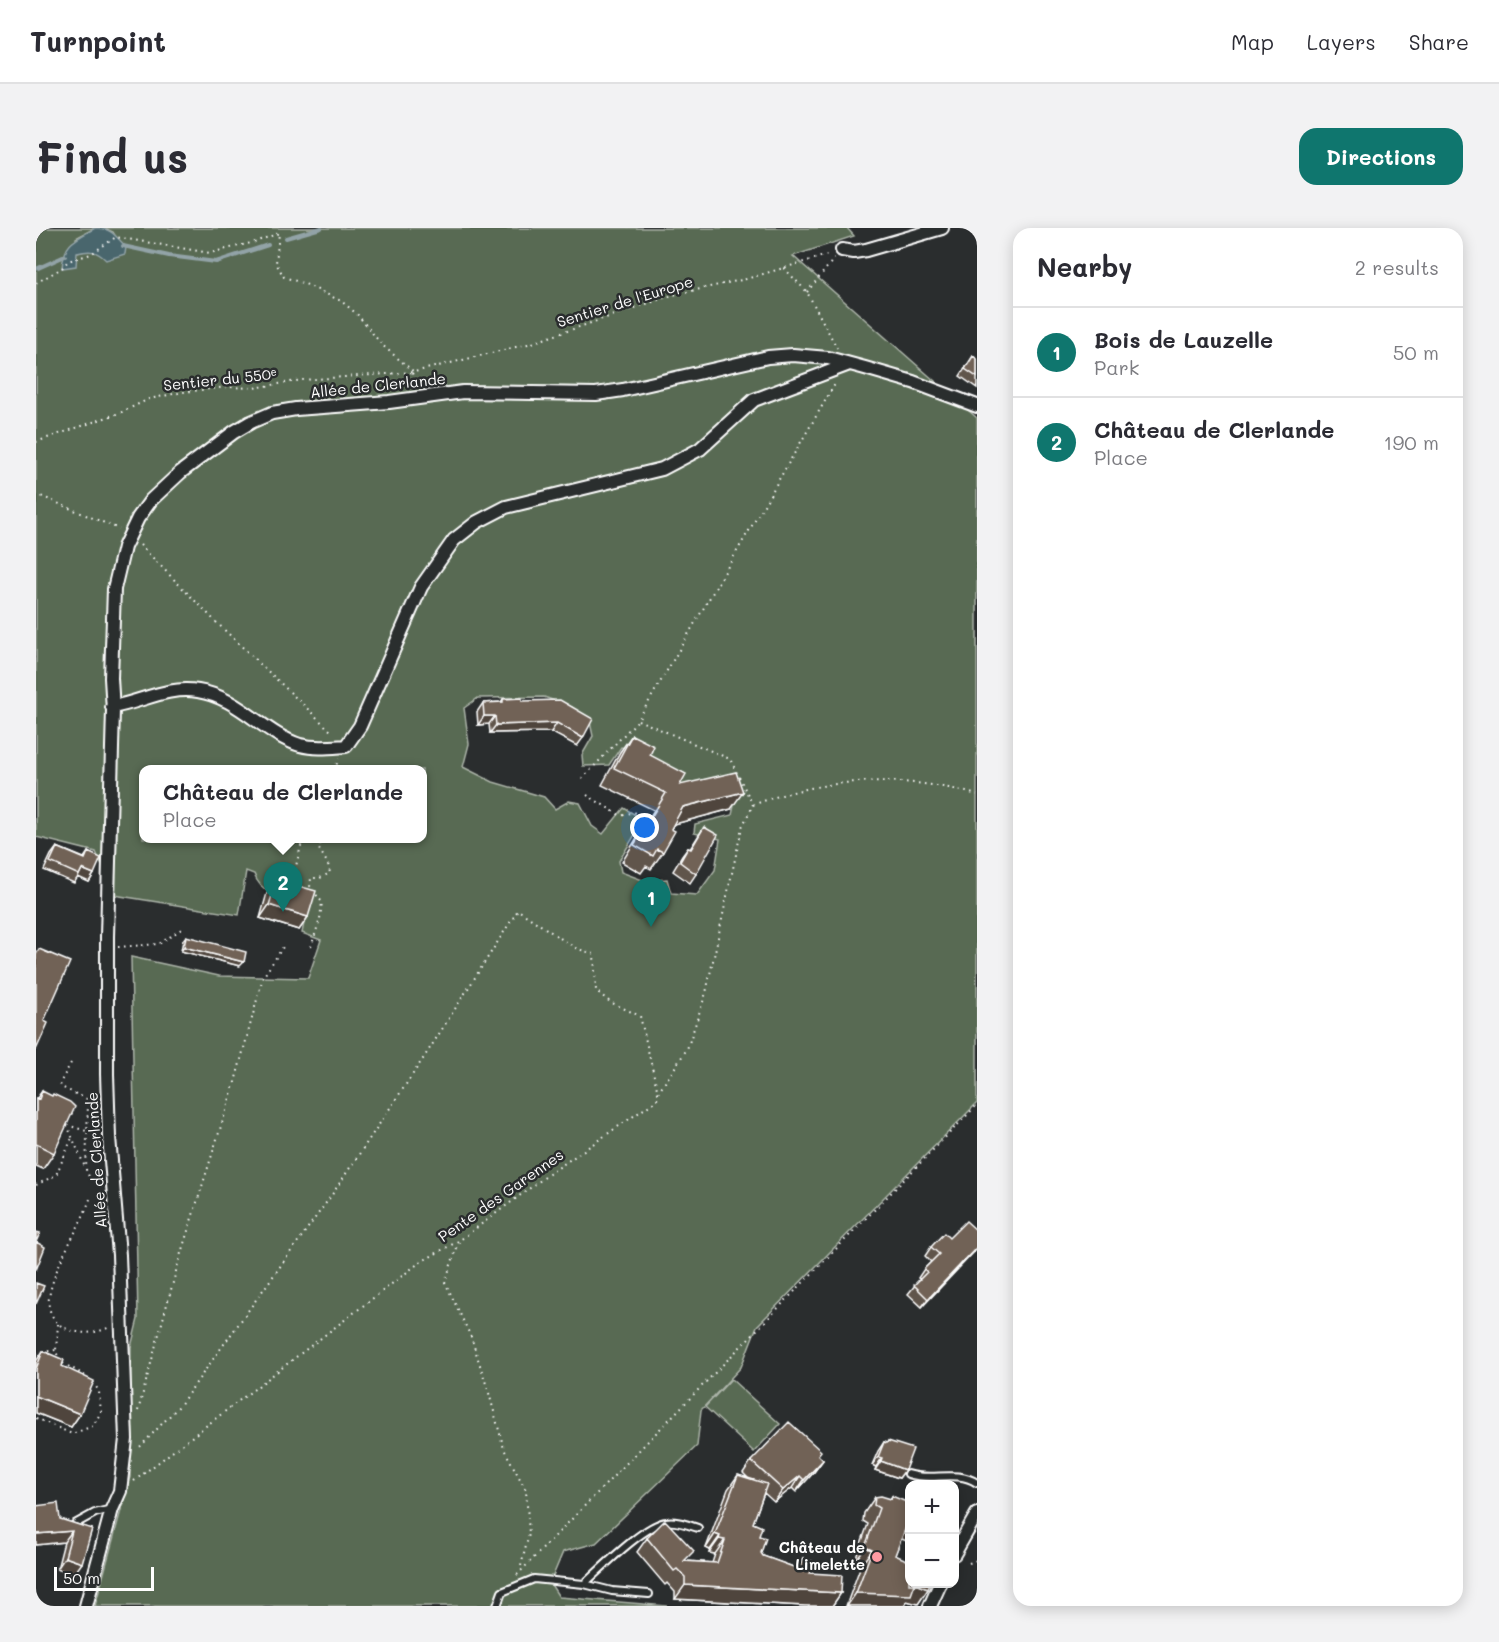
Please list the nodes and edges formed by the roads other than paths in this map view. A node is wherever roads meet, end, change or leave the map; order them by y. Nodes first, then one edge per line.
1 (942, 228) edge
2 (842, 250) road end
3 (847, 364) junction
4 (977, 406) edge
5 (112, 706) junction
6 (908, 1474) edge
7 (977, 1483) edge
8 (112, 1509) junction
9 (977, 1514) edge
10 (75, 1524) edge
11 (698, 1528) dead end
12 (959, 1545) edge
13 (584, 1584) junction
14 (938, 1588) edge
15 (649, 1594) dead end
16 (86, 1606) edge
17 (497, 1606) edge
18 (930, 1606) edge

1 - 2 street
3 - 4 street, Allée de Clerlande
3 - 5 street
3 - 5 street, Allée de Clerlande
5 - 8 street, Allée de Clerlande
6 - 7 lane
8 - 10 lane
8 - 16 street, Allée de Clerlande
9 - 12 street
11 - 13 lane
13 - 15 lane
13 - 17 lane
14 - 18 street

